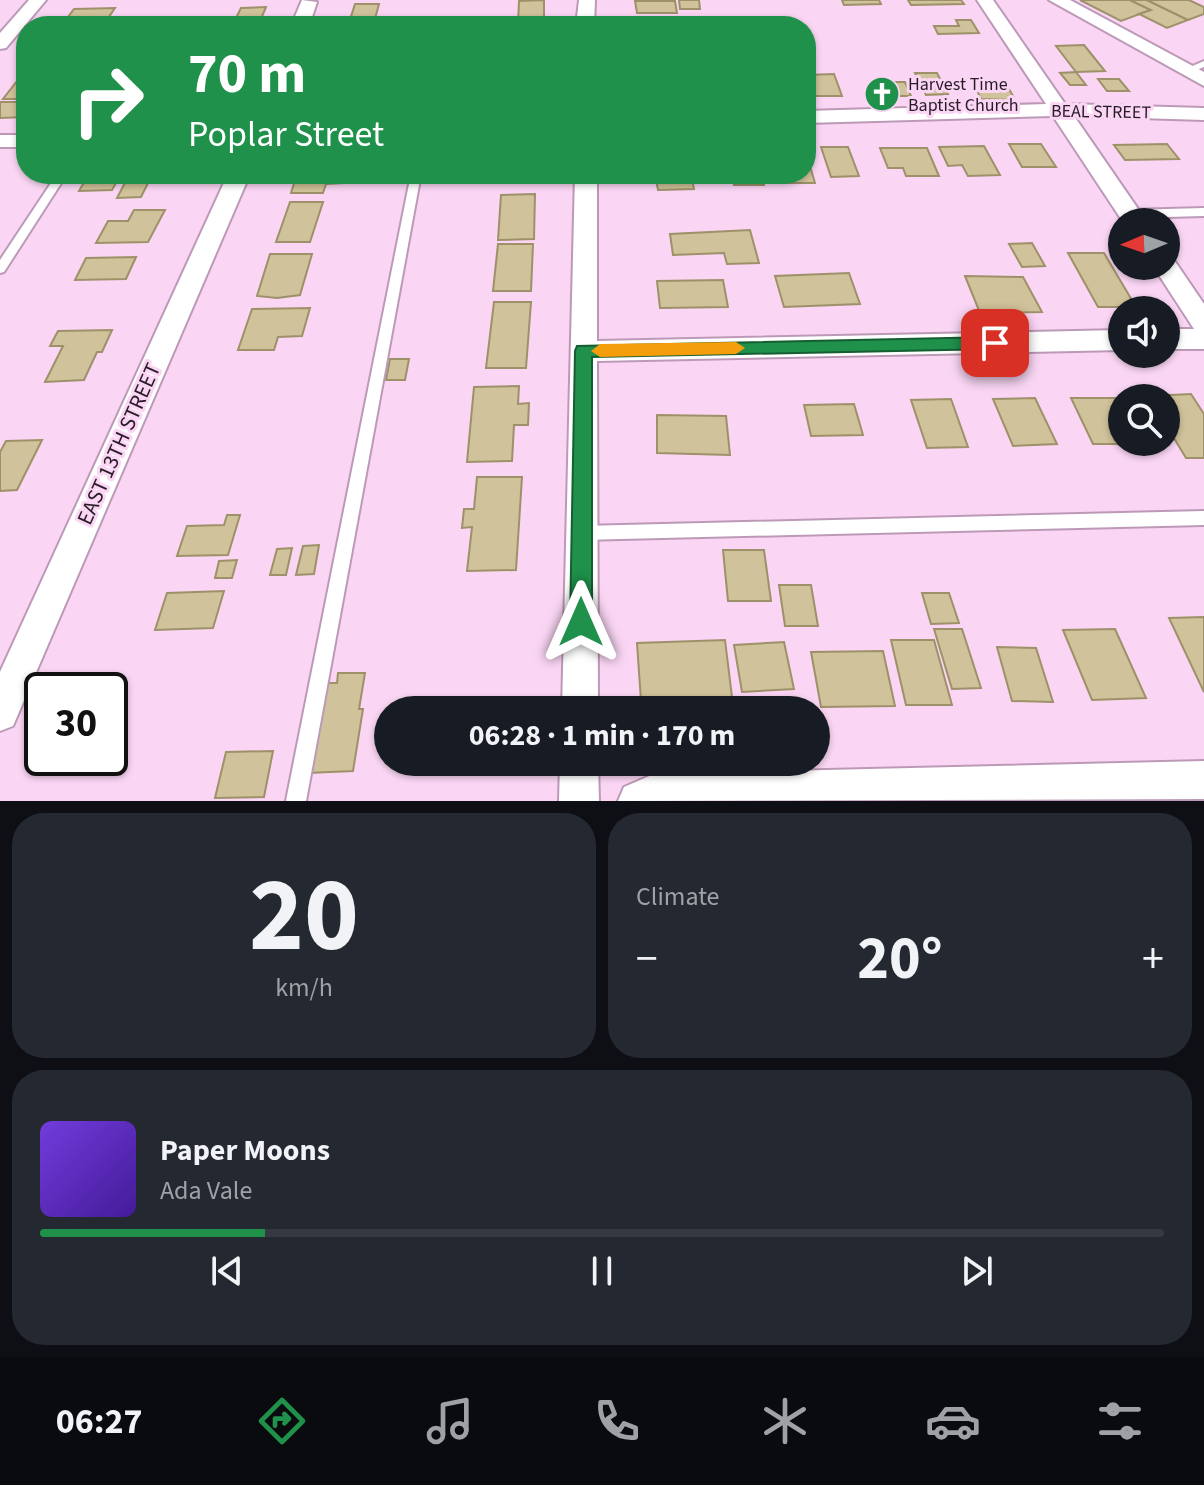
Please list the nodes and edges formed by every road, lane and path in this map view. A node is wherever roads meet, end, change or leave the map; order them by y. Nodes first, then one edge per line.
1 (38, 0) edge
2 (985, 0) edge
3 (1057, 0) edge
4 (309, 2) dead end
5 (24, 16) edge
6 (304, 16) edge
7 (16, 25) edge
8 (0, 44) edge
9 (1195, 68) edge
10 (1204, 80) edge
11 (1059, 110) junction
12 (1204, 114) edge
13 (816, 117) edge
14 (55, 184) edge
15 (235, 184) edge
16 (414, 184) edge
17 (586, 184) edge
18 (1126, 208) edge
19 (1204, 212) edge
20 (1180, 214) edge
21 (0, 269) edge
22 (1174, 280) edge
23 (1204, 324) edge
24 (1180, 339) edge
25 (1204, 339) edge
26 (1108, 340) edge
27 (584, 351) junction
28 (1204, 518) edge
29 (581, 533) junction
30 (580, 696) edge
31 (0, 713) edge
32 (579, 776) edge
33 (1204, 780) edge
34 (296, 801) edge
35 (579, 801) edge
36 (638, 801) edge

1 - 5 street
2 - 11 street
3 - 9 street
4 - 6 street
7 - 8 street
9 - 10 street
11 - 12 street, BEAL STREET
11 - 13 street, BEAL STREET
11 - 18 street
14 - 21 lane
15 - 31 street, EAST 13TH STREET
16 - 34 lane
17 - 27 street
19 - 20 lane
22 - 23 street
24 - 25 street
26 - 27 street
27 - 29 street
28 - 29 lane
29 - 30 street
32 - 35 street
33 - 36 street

